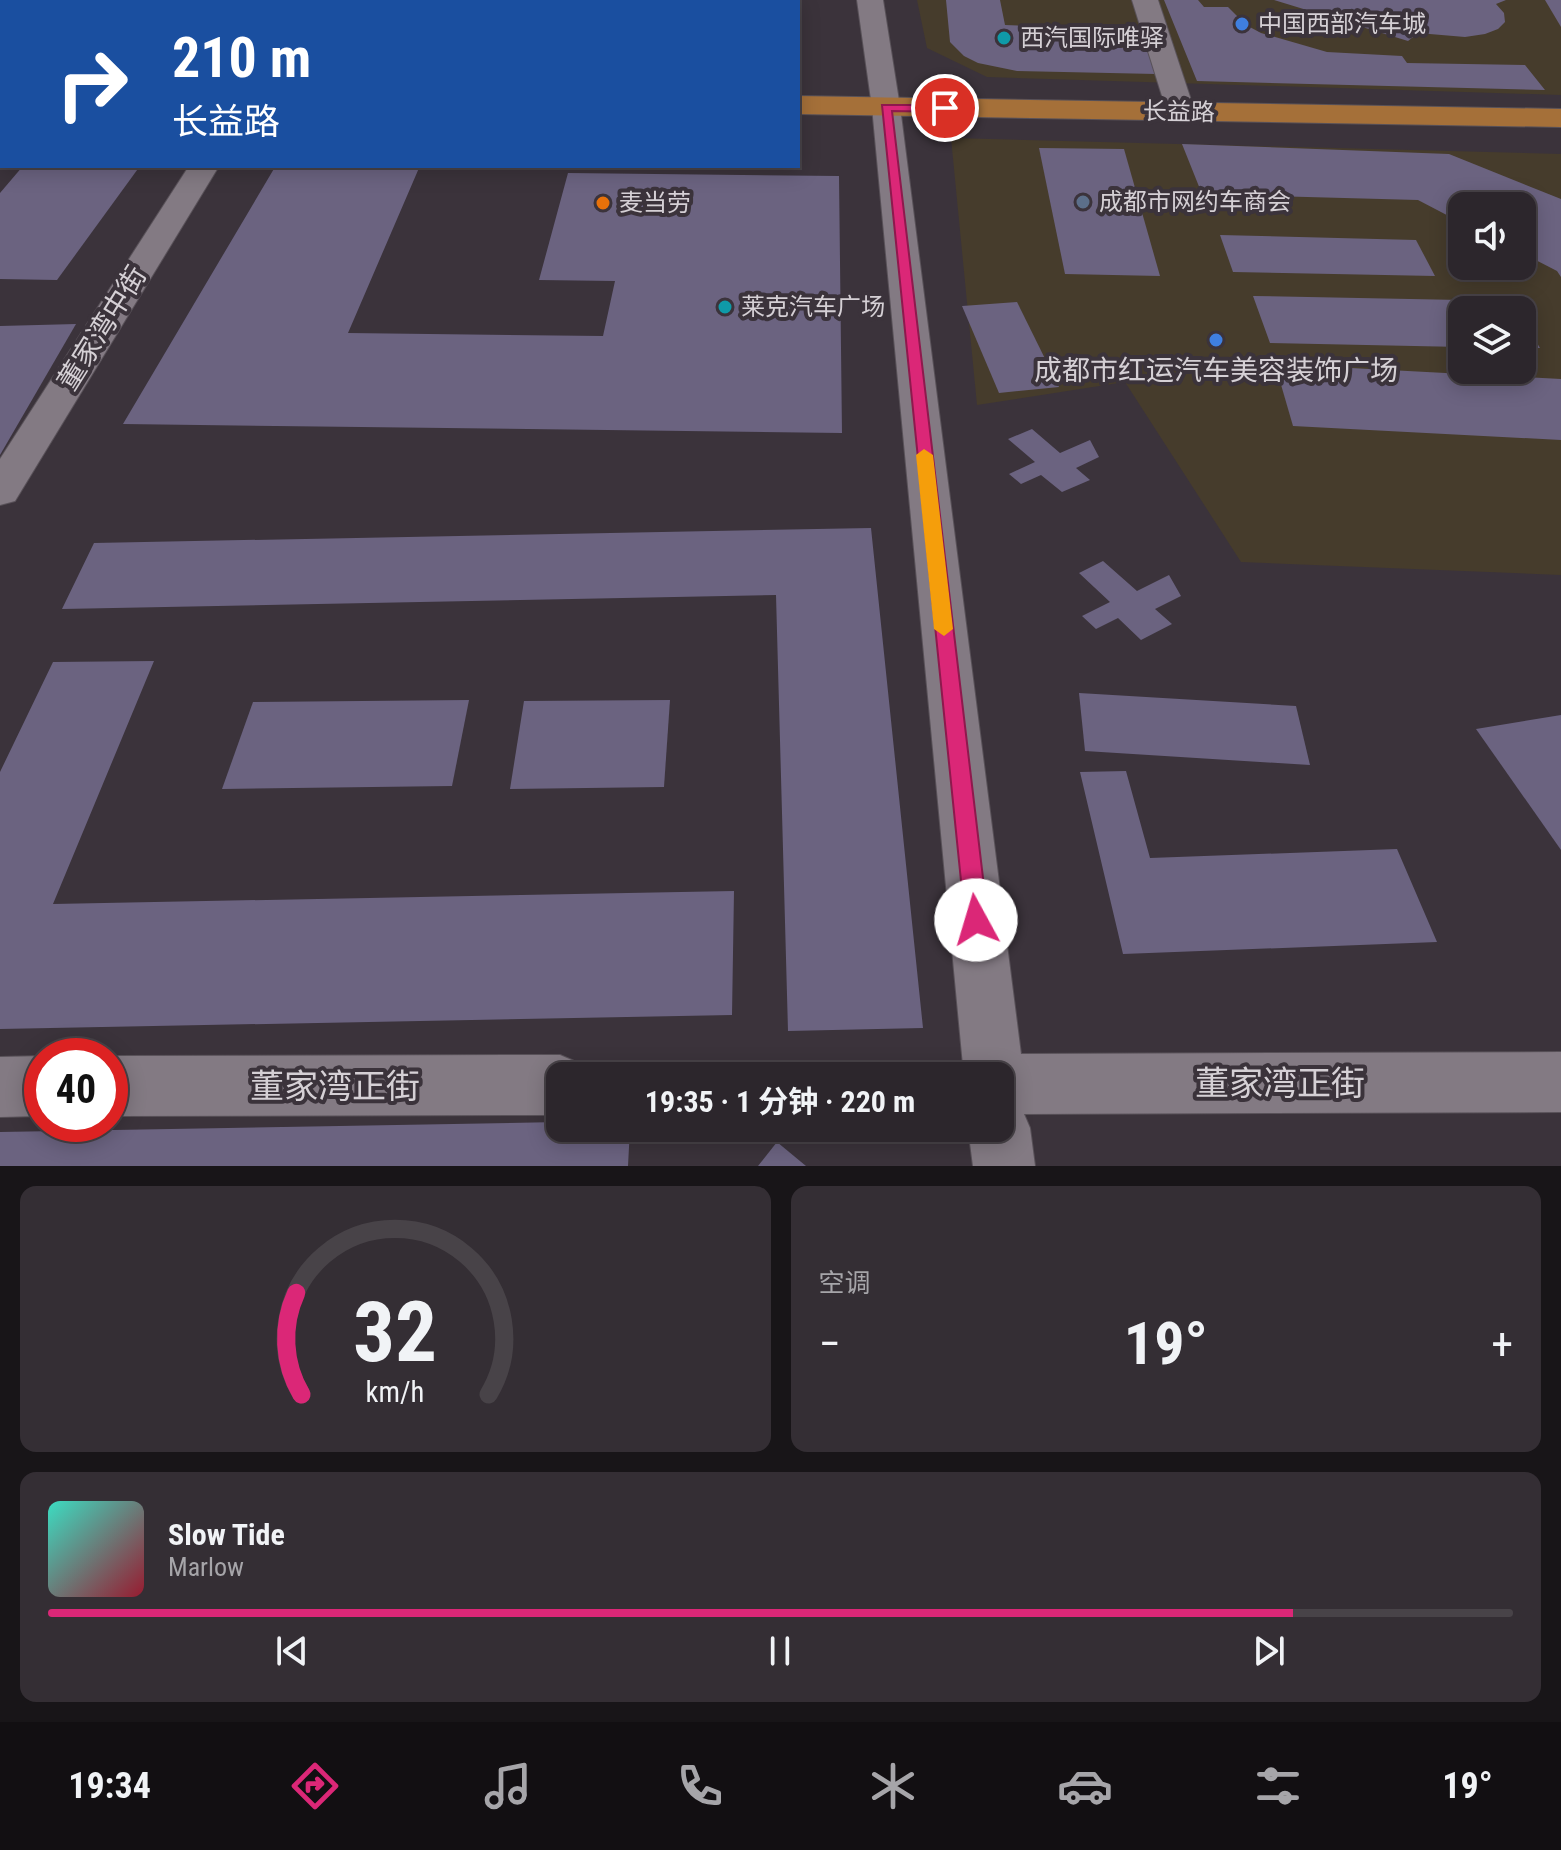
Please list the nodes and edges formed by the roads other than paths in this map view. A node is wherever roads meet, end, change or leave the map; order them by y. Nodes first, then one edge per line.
1 (870, 0) edge
2 (1145, 0) edge
3 (800, 105) edge
4 (886, 107) junction
5 (1181, 112) junction
6 (1561, 118) edge
7 (203, 168) edge
8 (0, 491) edge
9 (992, 1062) edge
10 (1561, 1082) edge
11 (1014, 1084) edge
12 (546, 1085) edge
13 (24, 1086) edge
14 (128, 1086) edge
15 (0, 1087) edge
16 (1001, 1142) edge
17 (1004, 1166) edge

1 - 4 street
2 - 5 street
3 - 4 main road, 长益路
4 - 5 main road, 长益路
4 - 9 street
5 - 6 main road, 长益路
7 - 8 street, 董家湾中街
10 - 11 street, 董家湾正街
12 - 14 street, 董家湾正街
13 - 15 street
16 - 17 street

